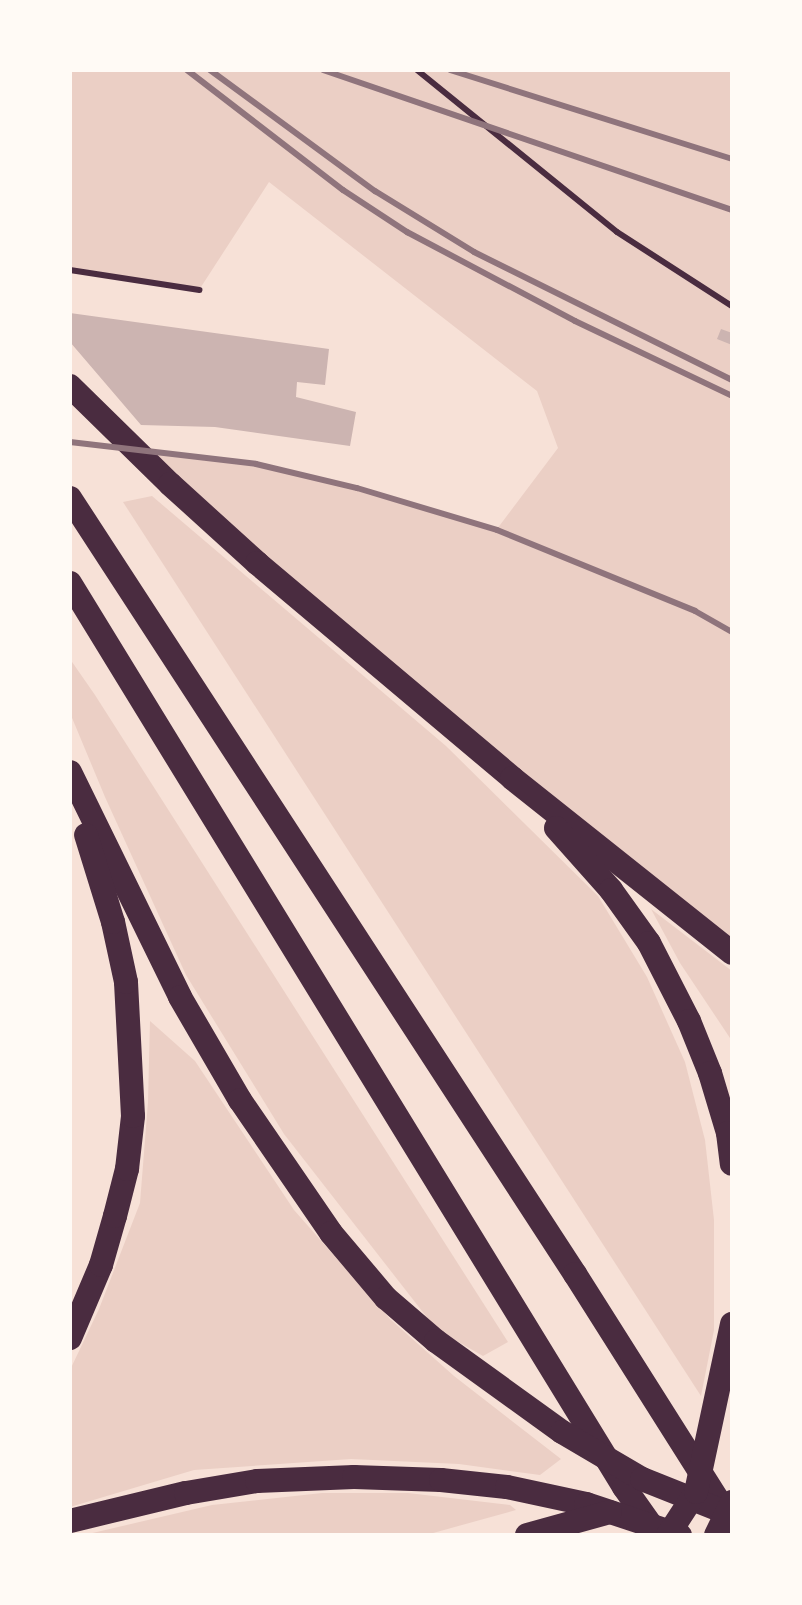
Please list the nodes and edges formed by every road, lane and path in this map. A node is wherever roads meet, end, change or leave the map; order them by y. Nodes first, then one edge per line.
1 (417, 70) edge
2 (70, 270) edge
3 (199, 290) dead end
4 (732, 306) edge
5 (70, 386) edge
6 (70, 498) edge
7 (70, 583) edge
8 (70, 772) edge
9 (512, 778) junction
10 (70, 791) edge
11 (732, 953) edge
12 (732, 1164) edge
13 (731, 1335) edge
14 (70, 1338) edge
15 (732, 1478) edge
16 (732, 1502) edge
17 (732, 1515) edge
18 (70, 1521) edge
19 (732, 1522) edge
20 (527, 1535) edge
21 (658, 1535) edge
22 (668, 1535) edge
23 (680, 1535) edge
24 (716, 1535) edge

1 - 4 lane
2 - 3 lane
5 - 9 highway
6 - 19 highway
7 - 21 highway
8 - 17 highway
9 - 11 highway
9 - 12 highway
10 - 14 highway
13 - 22 highway
15 - 20 highway
16 - 24 highway
18 - 23 highway

